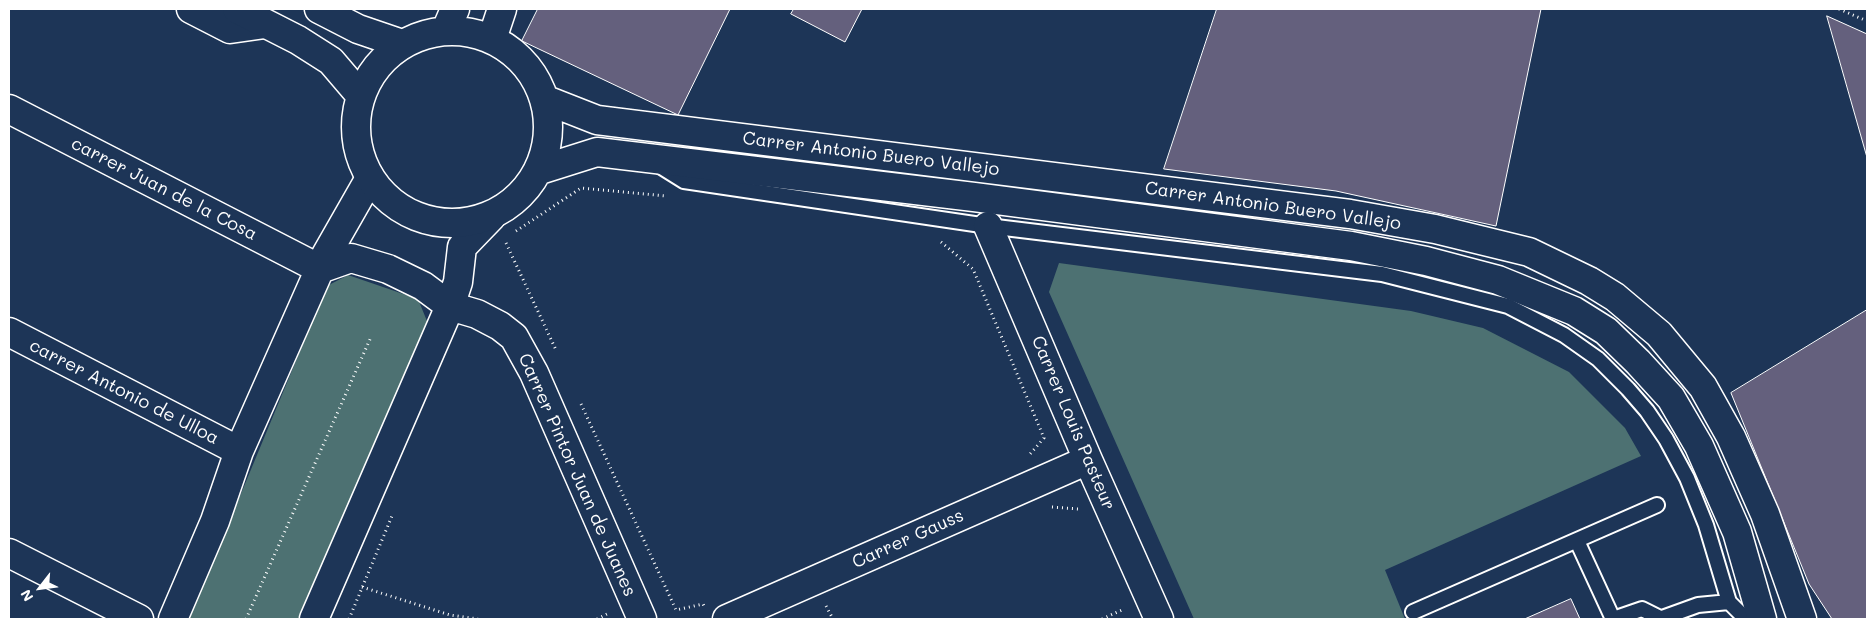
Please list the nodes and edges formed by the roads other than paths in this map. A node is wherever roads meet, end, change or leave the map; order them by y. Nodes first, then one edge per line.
1 (191, 9) edge
2 (237, 9) edge
3 (318, 9) edge
4 (502, 9) edge
5 (451, 19) edge
6 (265, 24) junction
7 (492, 39) junction
8 (402, 44) junction
9 (360, 95) junction
10 (546, 100) junction
11 (9, 109) edge
12 (647, 158) junction
13 (540, 170) junction
14 (370, 178) junction
15 (988, 226) junction
16 (498, 228) junction
17 (320, 269) junction
18 (450, 306) junction
19 (9, 332) edge
20 (239, 451) junction
21 (1088, 460) junction
22 (1657, 505) dead end
23 (1577, 541) junction
24 (9, 553) edge
25 (1729, 602) junction
26 (1413, 612) dead end
27 (717, 616) edge
28 (139, 619) edge
29 (173, 619) edge
30 (314, 619) edge
31 (642, 619) edge
32 (1159, 619) edge
33 (1613, 619) edge
34 (1662, 619) edge
35 (1746, 619) edge
36 (1762, 619) edge
37 (1802, 619) edge

1 - 6 main road
2 - 6 main road
3 - 8 main road
4 - 7 main road
5 - 7 main road
5 - 8 main road
6 - 9 main road
7 - 10 main road
8 - 9 main road
9 - 14 main road
10 - 13 main road
10 - 37 main road, Carrer Antonio Buero Vallejo
11 - 17 main road, carrer Juan de la Cosa
12 - 13 main road, Carrer Antonio Buero Vallejo
12 - 15 lane
12 - 36 main road, Carrer Antonio Buero Vallejo
13 - 16 main road
14 - 16 main road
14 - 17 main road
15 - 21 main road, Carrer Louis Pasteur
15 - 25 lane
16 - 18 main road
17 - 18 main road, Carrer Pintor Juan de Juanes
17 - 20 main road
18 - 30 main road
18 - 31 main road, Carrer Pintor Juan de Juanes
19 - 20 main road, carrer Antonio de Ulloa
20 - 29 main road
21 - 27 main road, Carrer Gauss
21 - 32 main road, Carrer Louis Pasteur
22 - 23 lane
23 - 26 lane
23 - 33 lane
24 - 28 main road
25 - 34 lane
25 - 35 lane
33 - 34 lane

